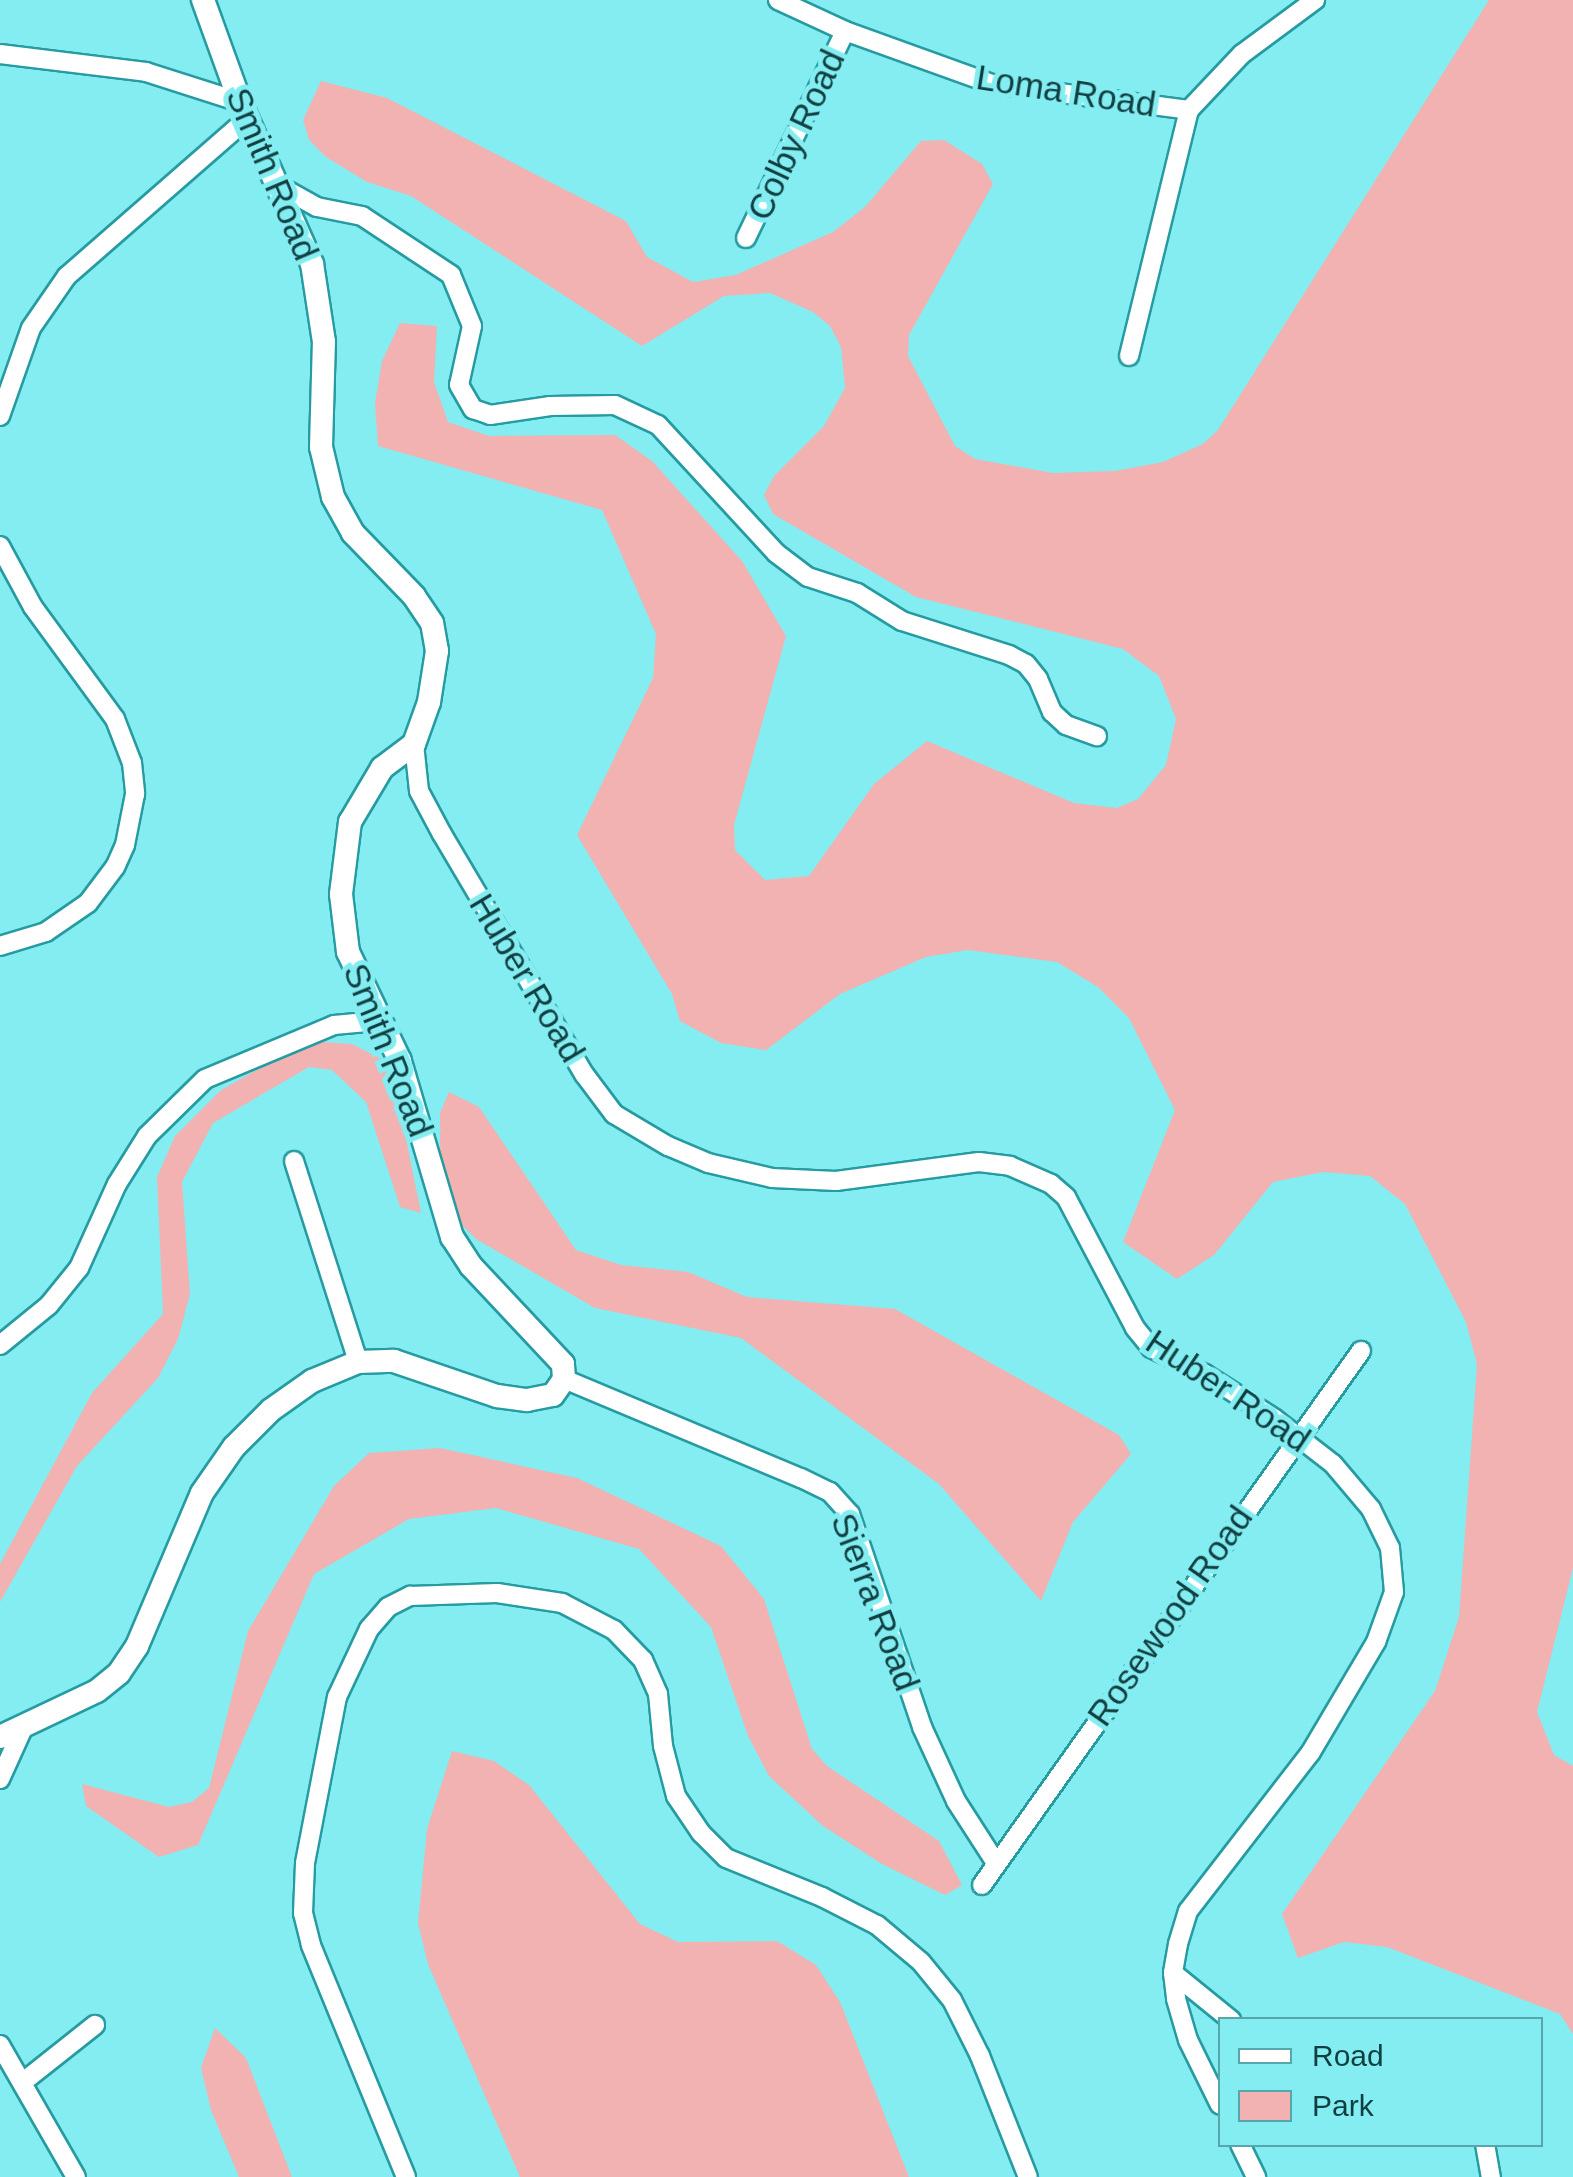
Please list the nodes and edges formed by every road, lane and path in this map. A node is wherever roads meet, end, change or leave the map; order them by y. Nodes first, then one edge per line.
1 (203, 0) edge
2 (778, 0) edge
3 (1314, 0) edge
4 (845, 30) junction
5 (0, 54) edge
6 (244, 110) junction
7 (1188, 110) junction
8 (279, 186) junction
9 (746, 238) dead end
10 (1129, 356) dead end
11 (0, 416) edge
12 (0, 546) edge
13 (1097, 736) dead end
14 (414, 744) junction
15 (0, 946) edge
16 (378, 1020) junction
17 (294, 1161) dead end
18 (0, 1345) edge
19 (1362, 1351) dead end
20 (358, 1362) junction
21 (564, 1379) junction
22 (1297, 1436) junction
23 (25, 1724) junction
24 (0, 1737) edge
25 (0, 1780) edge
26 (996, 1863) junction
27 (982, 1885) dead end
28 (1173, 1973) junction
29 (1227, 2017) edge
30 (95, 2024) dead end
31 (0, 2045) edge
32 (23, 2082) junction
33 (1218, 2101) edge
34 (1241, 2147) edge
35 (1486, 2147) edge
36 (76, 2177) edge
37 (406, 2177) edge
38 (1028, 2177) edge
39 (1256, 2177) edge
40 (1491, 2177) edge

1 - 6 street, Smith Road
2 - 4 street, Loma Road
3 - 7 street
4 - 7 street, Loma Road
4 - 9 street, Colby Road
5 - 6 street
6 - 8 street, Smith Road
6 - 11 street
7 - 10 street
8 - 13 street
8 - 14 street, Smith Road
12 - 15 street
14 - 16 street, Smith Road
14 - 22 street, Huber Road
16 - 18 street
16 - 21 street, Smith Road
17 - 20 street
19 - 22 street, Rosewood Road
20 - 21 street
20 - 23 street
21 - 26 street, Sierra Road
22 - 26 street, Rosewood Road
22 - 28 street, Huber Road
23 - 24 street
23 - 25 street
26 - 27 street, Rosewood Road
28 - 29 street
28 - 33 street, Huber Road
30 - 32 street
31 - 32 street
32 - 36 street
34 - 39 street
35 - 40 street
37 - 38 street

